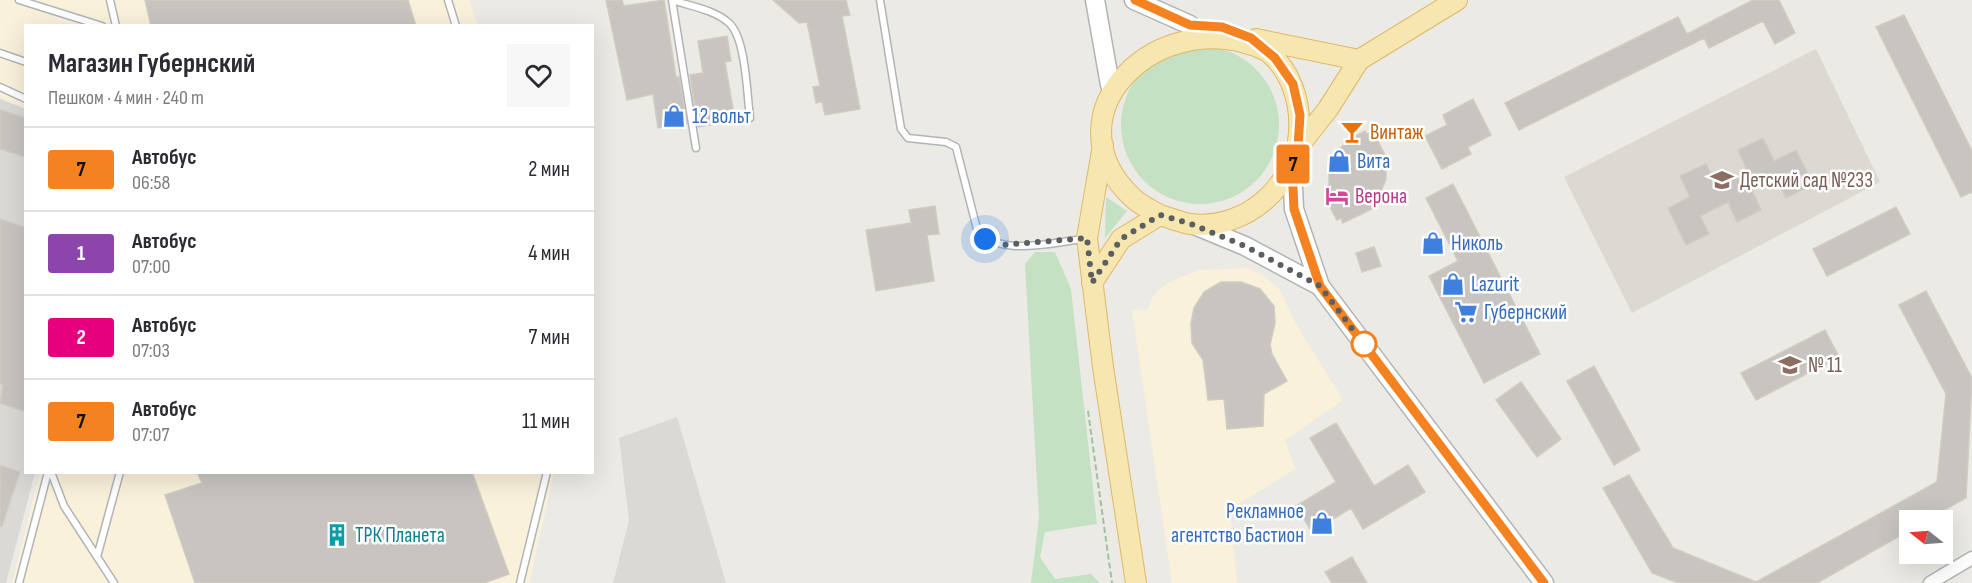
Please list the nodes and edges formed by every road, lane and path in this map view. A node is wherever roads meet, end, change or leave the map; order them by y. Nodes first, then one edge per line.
1 (19, 0) edge
2 (110, 0) edge
3 (447, 0) edge
4 (672, 0) edge
5 (880, 0) edge
6 (1095, 0) edge
7 (1134, 0) edge
8 (1457, 0) edge
9 (96, 24) edge
10 (116, 24) edge
11 (455, 24) edge
12 (1190, 25) junction
13 (1251, 38) junction
14 (0, 53) edge
15 (1359, 60) junction
16 (24, 61) edge
17 (1110, 85) junction
18 (0, 87) edge
19 (24, 98) edge
20 (750, 118) dead end
21 (1103, 142) junction
22 (1298, 147) junction
23 (696, 148) dead end
24 (1292, 166) junction
25 (1160, 215) junction
26 (1191, 224) junction
27 (1087, 238) junction
28 (1092, 283) junction
29 (1320, 286) junction
30 (1088, 411) dead end
31 (48, 474) edge
32 (50, 474) edge
33 (119, 474) edge
34 (546, 474) edge
35 (97, 557) junction
36 (1972, 558) edge
37 (19, 583) edge
38 (114, 583) edge
39 (520, 583) edge
40 (1112, 583) edge
41 (1136, 583) edge
42 (1544, 583) edge
43 (1930, 583) edge

1 - 9 lane
2 - 10 lane
3 - 11 lane
4 - 20 lane
4 - 23 lane
5 - 27 lane
6 - 17 main road
7 - 12 main road
8 - 15 main road
12 - 13 main road
12 - 17 main road
13 - 15 main road
13 - 22 main road
14 - 16 lane
15 - 22 main road
17 - 21 main road
18 - 19 lane
21 - 25 main road
21 - 27 main road
22 - 24 main road
24 - 26 main road
24 - 29 main road
25 - 26 main road
25 - 28 main road
26 - 29 main road
27 - 28 main road
28 - 41 main road
29 - 42 main road
30 - 40 path
31 - 37 lane
32 - 35 lane
33 - 35 lane
34 - 39 lane
35 - 38 lane
36 - 43 street

